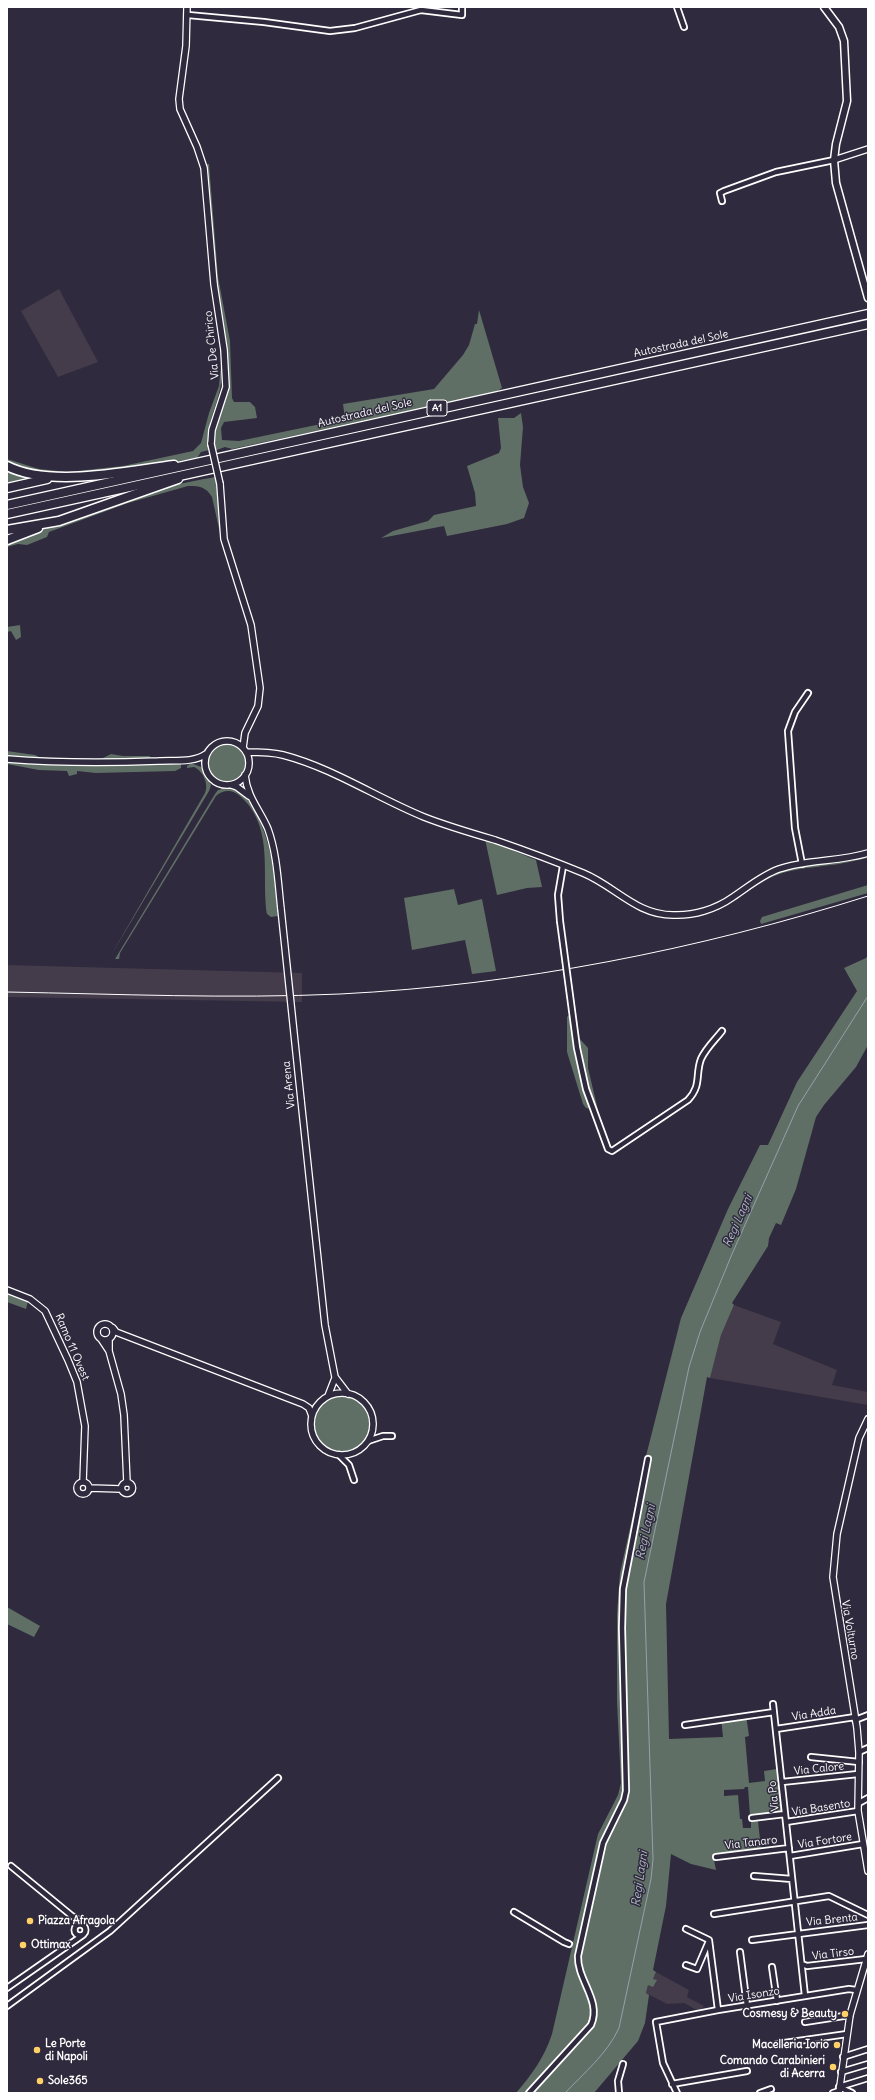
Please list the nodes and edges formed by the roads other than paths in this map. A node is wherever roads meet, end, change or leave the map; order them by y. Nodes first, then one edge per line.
1 (187, 7) edge
2 (462, 7) edge
3 (677, 7) edge
4 (824, 7) edge
5 (188, 15) junction
6 (684, 27) dead end
7 (868, 149) edge
8 (834, 160) junction
9 (722, 201) dead end
10 (868, 298) edge
11 (868, 314) edge
12 (868, 324) edge
13 (202, 462) junction
14 (7, 466) edge
15 (212, 469) junction
16 (58, 477) junction
17 (7, 488) edge
18 (7, 505) edge
19 (7, 514) edge
20 (58, 520) junction
21 (7, 530) edge
22 (7, 540) edge
23 (808, 693) dead end
24 (245, 733) junction
25 (233, 742) junction
26 (245, 750) junction
27 (262, 753) junction
28 (206, 754) junction
29 (7, 759) edge
30 (183, 760) junction
31 (249, 762) junction
32 (206, 769) junction
33 (245, 775) junction
34 (230, 785) junction
35 (249, 796) junction
36 (868, 853) edge
37 (802, 864) junction
38 (563, 866) junction
39 (722, 1032) dead end
40 (7, 1290) edge
41 (113, 1328) junction
42 (131, 1338) junction
43 (100, 1339) junction
44 (110, 1339) junction
45 (109, 1352) junction
46 (335, 1377) junction
47 (348, 1394) junction
48 (328, 1396) junction
49 (303, 1404) junction
50 (319, 1404) junction
51 (312, 1416) junction
52 (868, 1419) edge
53 (392, 1436) dead end
54 (368, 1441) junction
55 (339, 1455) junction
56 (648, 1459) dead end
57 (354, 1480) dead end
58 (83, 1482) junction
59 (127, 1483) junction
60 (88, 1488) junction
61 (122, 1488) junction
62 (773, 1704) dead end
63 (774, 1712) junction
64 (868, 1715) edge
65 (855, 1719) junction
66 (685, 1725) dead end
67 (776, 1729) junction
68 (868, 1748) edge
69 (859, 1752) junction
70 (811, 1757) dead end
71 (859, 1762) junction
72 (858, 1774) junction
73 (278, 1778) dead end
74 (782, 1782) junction
75 (868, 1798) edge
76 (859, 1803) junction
77 (858, 1811) junction
78 (785, 1814) junction
79 (752, 1818) dead end
80 (786, 1822) junction
81 (868, 1836) edge
82 (862, 1842) junction
83 (789, 1848) junction
84 (790, 1856) junction
85 (867, 1856) edge
86 (716, 1857) dead end
87 (11, 1866) dead end
88 (868, 1871) edge
89 (754, 1876) dead end
90 (792, 1879) junction
91 (795, 1901) junction
92 (514, 1912) dead end
93 (714, 1914) dead end
94 (868, 1915) edge
95 (72, 1916) junction
96 (868, 1925) edge
97 (84, 1926) junction
98 (686, 1929) dead end
99 (75, 1930) junction
100 (798, 1933) junction
101 (83, 1935) junction
102 (709, 1940) junction
103 (752, 1940) dead end
104 (72, 1942) junction
105 (569, 1944) dead end
106 (740, 1952) dead end
107 (867, 1957) edge
108 (802, 1964) junction
109 (686, 1965) dead end
110 (772, 1967) dead end
111 (7, 1988) edge
112 (856, 1990) junction
113 (805, 1996) junction
114 (777, 2001) junction
115 (7, 2006) edge
116 (747, 2006) junction
117 (718, 2010) junction
118 (850, 2015) junction
119 (805, 2022) dead end
120 (846, 2034) junction
121 (777, 2044) dead end
122 (868, 2049) edge
123 (842, 2057) junction
124 (623, 2064) dead end
125 (868, 2064) edge
126 (747, 2071) dead end
127 (841, 2072) junction
128 (868, 2078) edge
129 (672, 2084) junction
130 (770, 2089) dead end
131 (837, 2091) edge
132 (529, 2093) edge
133 (619, 2093) edge
134 (677, 2093) edge
135 (760, 2093) edge
136 (852, 2093) edge

1 - 5 street, Via De Chirico
2 - 5 street
3 - 6 street
4 - 8 main road
5 - 24 street, Via De Chirico, bridge
7 - 8 street
8 - 9 street
8 - 10 main road
11 - 13 highway, Autostrada del Sole / A1
12 - 15 highway, Autostrada del Sole / A1
13 - 16 highway
13 - 18 highway, Autostrada del Sole / A1
14 - 16 highway
15 - 19 highway, Autostrada del Sole / A1
15 - 20 highway
16 - 17 highway
20 - 21 highway
20 - 22 highway
23 - 37 street
24 - 25 street
24 - 26 street, Via De Chirico
25 - 26 street
25 - 28 street
26 - 27 street
26 - 31 street
27 - 31 street
27 - 38 street
28 - 30 street
28 - 32 street
29 - 30 street
30 - 32 street
31 - 33 street
32 - 34 street
33 - 34 street
33 - 35 street, Via Arena
34 - 35 street, Via Arena
35 - 46 street, Via Arena, bridge
36 - 37 street
37 - 38 street
38 - 39 street, bridge
40 - 58 street, Ramo 11 Ovest
41 - 42 street
41 - 43 street
41 - 44 street
42 - 44 street
42 - 49 street
43 - 44 street
43 - 45 street
44 - 45 street
45 - 59 street
46 - 47 street, Via Arena
46 - 48 street, Via Arena
47 - 48 street
47 - 54 street
48 - 50 street
49 - 50 street
49 - 51 street
50 - 51 street
51 - 55 street
52 - 65 street, Via Volturno
53 - 54 street
54 - 55 street
55 - 57 street
56 - 132 street
58 - 60 street
58 - 60 street
59 - 61 street
59 - 61 street
60 - 61 street
62 - 63 street, Via Po
63 - 66 street
63 - 67 street, Via Po
64 - 65 street, Via Adda
65 - 67 street, Via Adda
65 - 69 street, Via Volturno
67 - 74 street, Via Po
68 - 69 street
69 - 71 street, Via Volturno
70 - 71 street
71 - 72 street, Via Volturno
72 - 74 street, Via Calore
72 - 76 street, Via Volturno
73 - 115 street
74 - 78 street, Via Po
75 - 76 street
76 - 77 street, Via Volturno
77 - 80 street, Via Basento
77 - 82 street, Via Volturno
78 - 79 street
78 - 80 street, Via Po
80 - 83 street, Via Po
81 - 82 street
82 - 84 street, Via Fortore
82 - 85 street, Via Volturno
83 - 84 street, Via Po
83 - 86 street, Via Tanaro
84 - 90 street, Via Po
85 - 88 street, Via Volturno
87 - 95 street
89 - 90 street
90 - 91 street, Via Po
91 - 93 street
91 - 94 street
91 - 100 street, Via Po
92 - 105 street
95 - 97 street
95 - 99 street
96 - 100 street, Via Brenta
97 - 99 street
97 - 101 street
98 - 102 street
99 - 101 street
99 - 104 street
100 - 103 street, Via Brenta
100 - 108 street, Via Po
101 - 104 street
102 - 109 street
102 - 117 street
104 - 111 street
106 - 116 street
107 - 108 street, Via Tirso
107 - 112 street
108 - 113 street, Via Po
110 - 114 street
112 - 113 street, Via Isonzo
112 - 118 street
113 - 114 street, Via Isonzo
114 - 116 street, Via Isonzo
116 - 117 street, Via Isonzo
117 - 129 street, Via Isonzo
118 - 119 street
118 - 120 street
120 - 121 street
120 - 123 street
122 - 123 street
123 - 127 street
124 - 133 street
125 - 127 street
126 - 129 street
127 - 131 street
128 - 131 street
129 - 134 street
130 - 135 street
131 - 136 street

